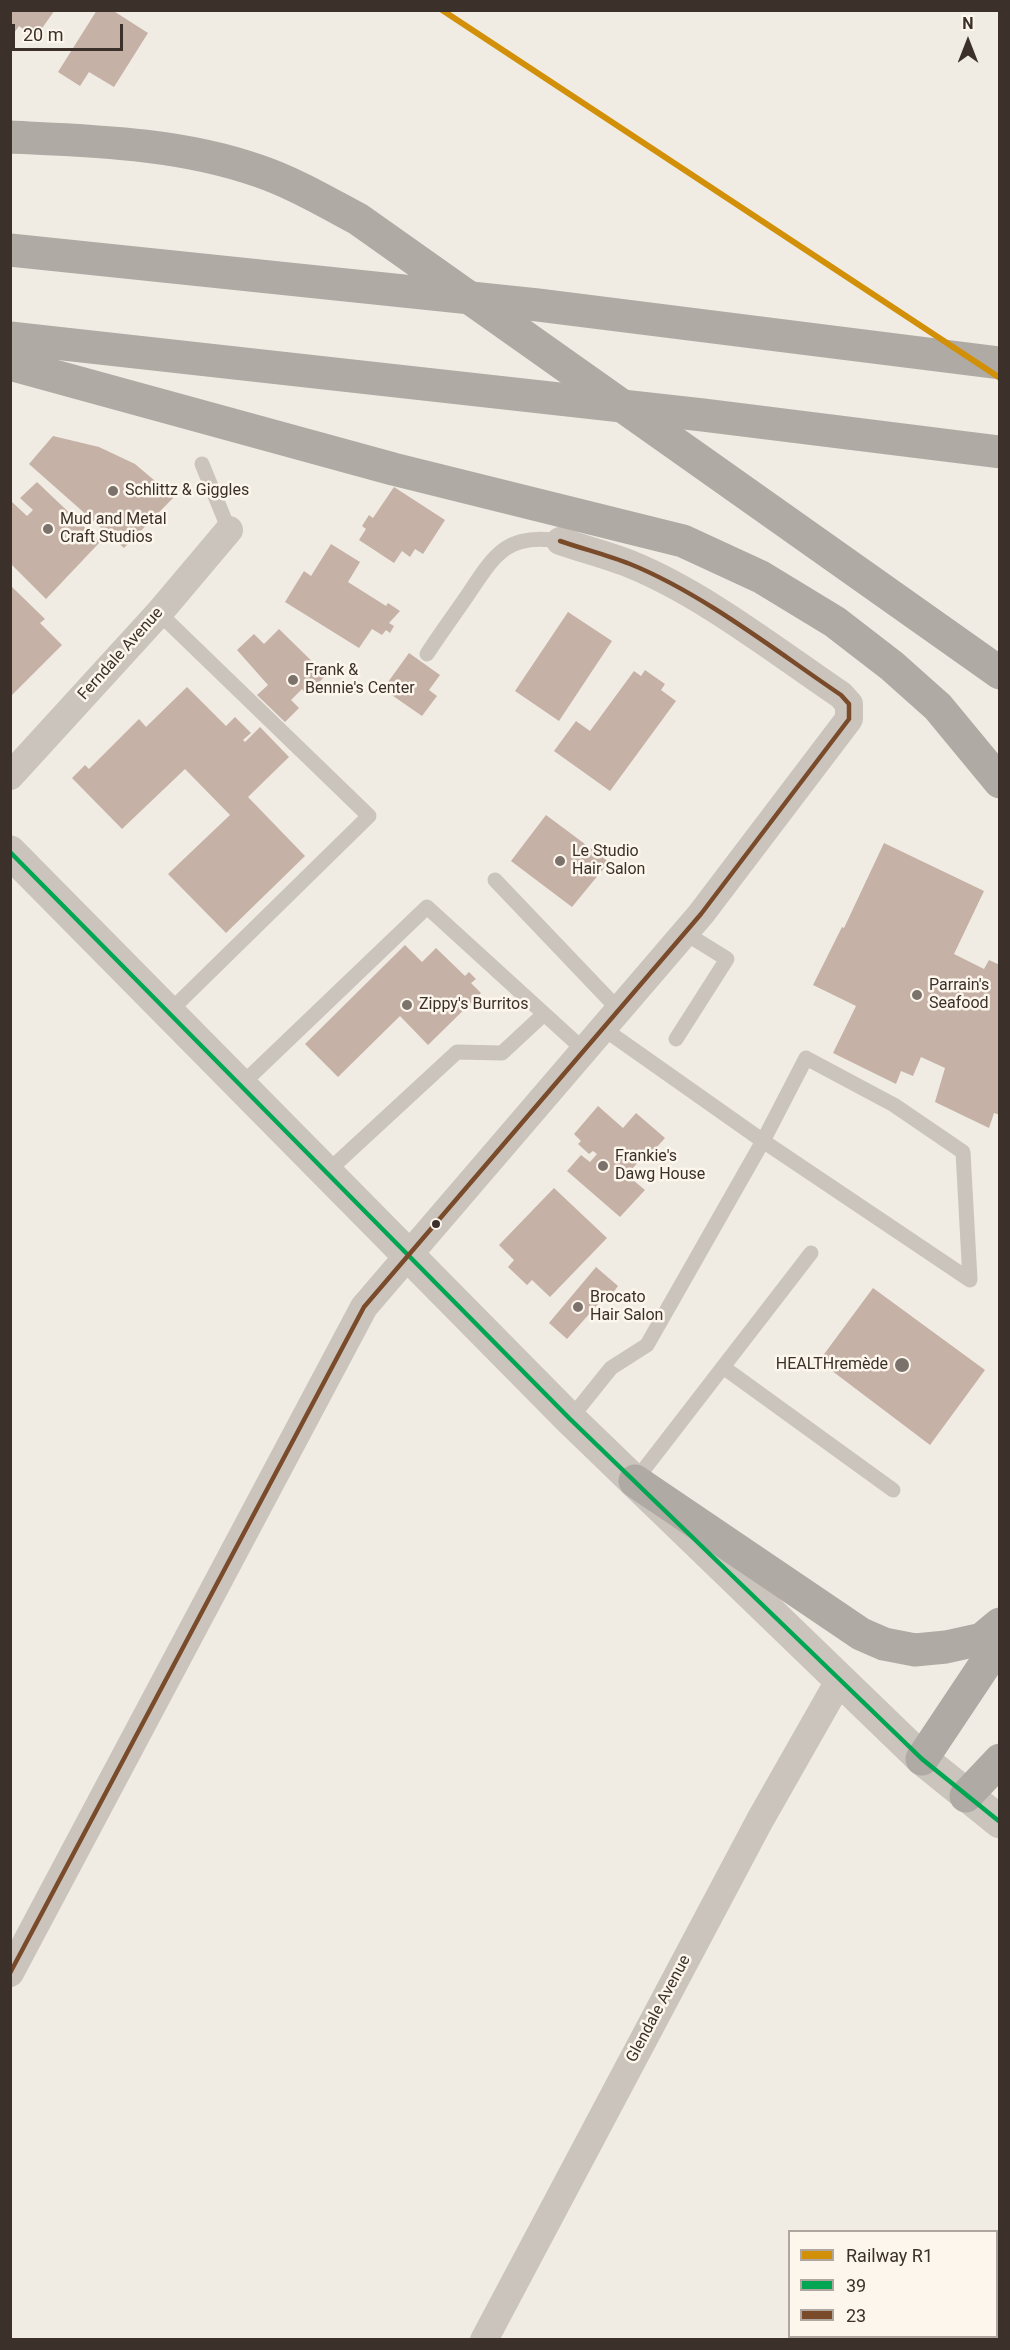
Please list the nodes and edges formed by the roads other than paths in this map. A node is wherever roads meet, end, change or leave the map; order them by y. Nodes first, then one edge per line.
1 (10, 136) edge
2 (10, 250) edge
3 (10, 338) edge
4 (999, 363) edge
5 (10, 364) edge
6 (999, 452) edge
7 (202, 464) dead end
8 (229, 530) joint
9 (560, 541) joint
10 (159, 613) junction
11 (427, 654) dead end
12 (999, 673) edge
13 (10, 776) edge
14 (999, 782) edge
15 (10, 852) edge
16 (495, 880) dead end
17 (685, 933) junction
18 (169, 1012) junction
19 (544, 1014) junction
20 (612, 1020) junction
21 (676, 1039) dead end
22 (585, 1051) junction
23 (240, 1086) junction
24 (763, 1141) junction
25 (327, 1172) junction
26 (811, 1253) dead end
27 (408, 1256) junction
28 (723, 1367) junction
29 (570, 1419) junction
30 (635, 1482) junction
31 (893, 1490) dead end
32 (999, 1624) edge
33 (999, 1642) edge
34 (839, 1681) junction
35 (922, 1759) junction
36 (999, 1761) edge
37 (966, 1796) junction
38 (999, 1822) edge
39 (10, 1973) edge
40 (484, 2340) edge

1 - 12 highway
2 - 4 highway, bridge
3 - 6 highway, bridge
5 - 14 highway
7 - 8 lane
8 - 10 street, Ferndale Avenue
9 - 11 lane
9 - 17 street
10 - 13 street, Ferndale Avenue
10 - 18 lane
15 - 18 street
16 - 20 lane
17 - 20 street
17 - 21 lane
18 - 23 street
19 - 22 lane
19 - 23 lane
19 - 25 lane
20 - 22 street
20 - 24 lane
22 - 27 street
23 - 25 street
24 - 24 lane
24 - 29 lane
25 - 27 street
26 - 28 lane
27 - 29 street
27 - 39 street
28 - 30 lane
28 - 31 lane
29 - 30 street
30 - 32 highway
30 - 34 street
33 - 35 highway
34 - 35 street
34 - 40 street, Glendale Avenue
35 - 37 street
36 - 37 highway
37 - 38 street

